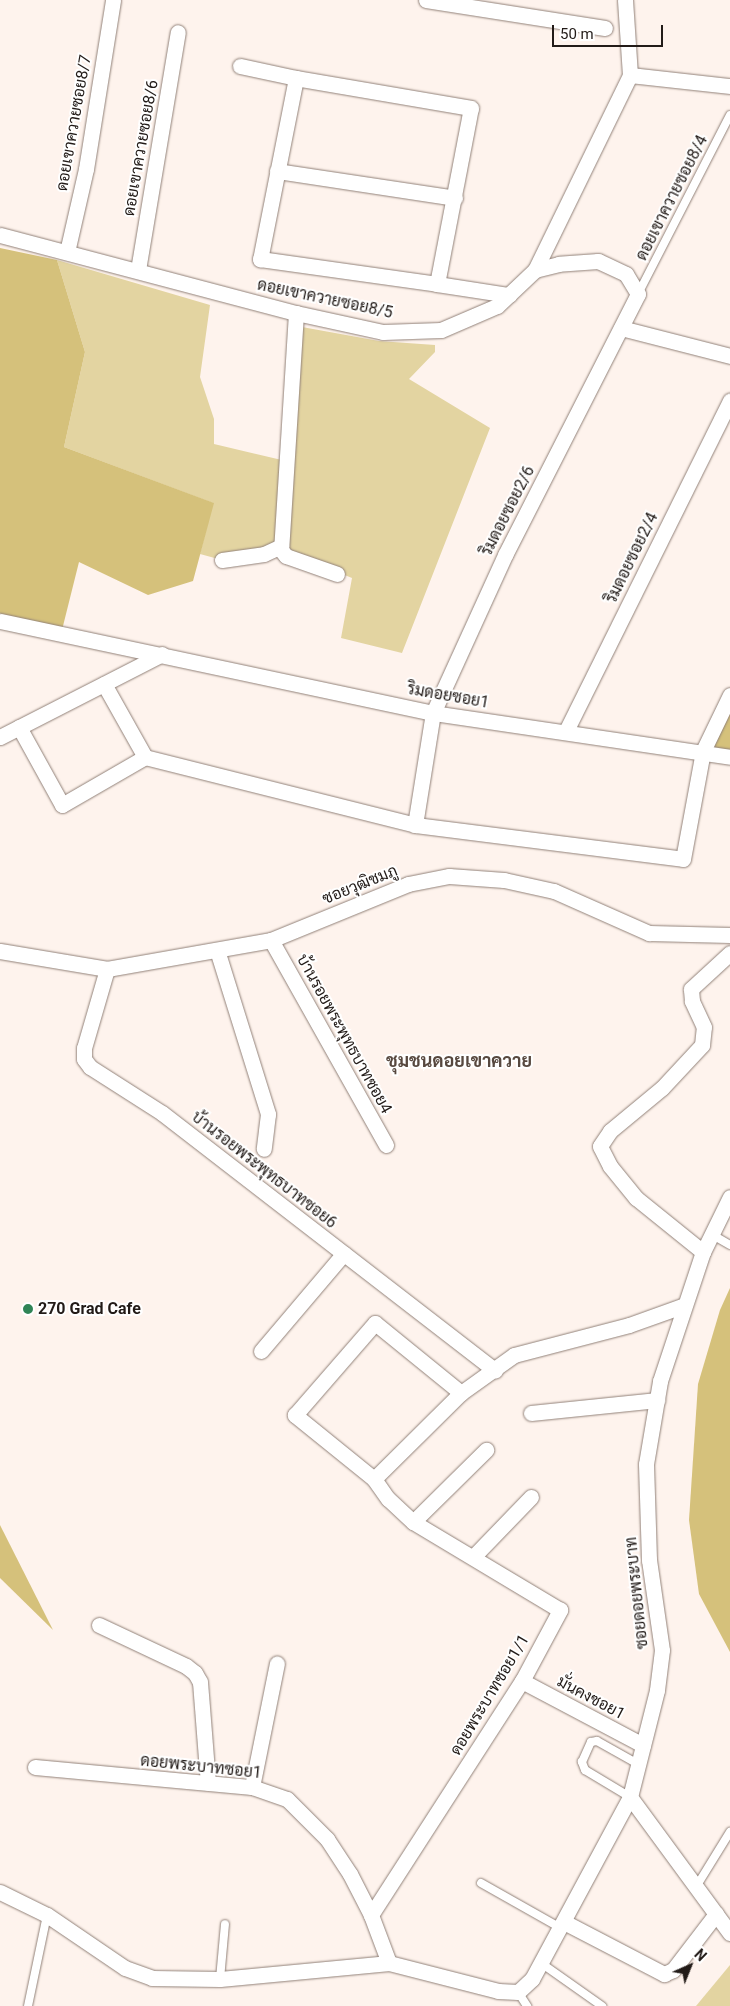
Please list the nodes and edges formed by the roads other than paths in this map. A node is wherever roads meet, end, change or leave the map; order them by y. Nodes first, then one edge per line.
1 (113, 0) edge
2 (426, 0) edge
3 (625, 0) edge
4 (448, 2) edge
5 (605, 28) dead end
6 (178, 32) dead end
7 (240, 66) dead end
8 (630, 75) junction
9 (296, 78) junction
10 (730, 86) edge
11 (730, 115) edge
12 (277, 171) junction
13 (455, 198) junction
14 (0, 235) edge
15 (67, 252) junction
16 (138, 270) junction
17 (535, 270) junction
18 (437, 284) junction
19 (638, 294) junction
20 (509, 295) junction
21 (296, 313) junction
22 (620, 328) junction
23 (730, 356) edge
24 (730, 400) edge
25 (281, 546) junction
26 (222, 560) dead end
27 (337, 574) dead end
28 (0, 621) edge
29 (162, 654) junction
30 (104, 684) junction
31 (730, 695) edge
32 (433, 712) junction
33 (19, 727) junction
34 (566, 731) junction
35 (0, 737) edge
36 (703, 751) junction
37 (145, 757) junction
38 (730, 757) edge
39 (415, 825) junction
40 (730, 935) edge
41 (271, 940) junction
42 (217, 950) junction
43 (0, 951) edge
44 (730, 953) edge
45 (108, 969) junction
46 (386, 1146) dead end
47 (264, 1149) dead end
48 (730, 1197) edge
49 (711, 1234) junction
50 (730, 1245) edge
51 (703, 1252) junction
52 (344, 1253) junction
53 (685, 1305) junction
54 (261, 1351) dead end
55 (495, 1370) junction
56 (461, 1393) junction
57 (657, 1400) junction
58 (531, 1413) dead end
59 (486, 1450) dead end
60 (374, 1479) junction
61 (531, 1497) dead end
62 (413, 1522) junction
63 (474, 1556) junction
64 (99, 1625) dead end
65 (277, 1663) dead end
66 (522, 1682) junction
67 (643, 1745) junction
68 (638, 1764) junction
69 (35, 1767) dead end
70 (208, 1783) junction
71 (252, 1787) junction
72 (630, 1797) junction
73 (730, 1832) edge
74 (481, 1883) dead end
75 (696, 1887) junction
76 (0, 1892) edge
77 (716, 1914) junction
78 (47, 1915) junction
79 (371, 1915) junction
80 (225, 1924) dead end
81 (562, 1925) junction
82 (730, 1933) edge
83 (389, 1963) junction
84 (540, 1963) junction
85 (220, 1979) junction
86 (518, 1992) junction
87 (28, 2006) edge
88 (527, 2006) edge
89 (602, 2006) edge

1 - 15 street, ดอยเขาควายซอย8/7
2 - 4 street
3 - 8 street
4 - 5 street
6 - 16 street, ดอยเขาควายซอย8/6
7 - 9 street
8 - 10 street
8 - 17 street, ดอยเขาควายซอย8/5
9 - 12 street
9 - 13 street
11 - 19 lane, ดอยเขาควายซอย8/4
12 - 13 street
12 - 18 street
13 - 18 street
14 - 15 street, ดอยเขาควายซอย8/5
15 - 16 street, ดอยเขาควายซอย8/5
16 - 21 street, ดอยเขาควายซอย8/5
17 - 19 street
17 - 20 street, ดอยเขาควายซอย8/5
18 - 20 street
19 - 22 street, ริมดอยซอย2/6
20 - 21 street, ดอยเขาควายซอย8/5
21 - 25 street
22 - 23 street
22 - 32 street, ริมดอยซอย2/6
24 - 34 street, ริมดอยซอย2/4
25 - 26 street
25 - 27 street
28 - 29 street, ริมดอยซอย1
29 - 30 street
29 - 32 street, ริมดอยซอย1
30 - 33 street
30 - 37 street
31 - 36 street
32 - 34 street, ริมดอยซอย1
32 - 39 street, ริมดอยซอย2/6
33 - 35 street
33 - 37 street
34 - 36 street, ริมดอยซอย1
36 - 38 street, ริมดอยซอย1
36 - 39 street
37 - 39 street
40 - 41 street, ซอยวุฒิชมภู
41 - 42 street, ซอยวุฒิชมภู
41 - 46 street, บ้านรอยพระพุทธบาทซอย4
42 - 45 street, ซอยวุฒิชมภู
42 - 47 street
43 - 45 street, ซอยวุฒิชมภู
44 - 51 street
45 - 52 street, บ้านรอยพระพุทธบาทซอย6
48 - 49 street, ซอยดอยพระบาท
49 - 50 lane
49 - 51 street, ซอยดอยพระบาท
51 - 53 street, ซอยดอยพระบาท
52 - 54 street
52 - 55 street, บ้านรอยพระพุทธบาทซอย6
53 - 55 street
53 - 57 street, ซอยดอยพระบาท
55 - 56 street
56 - 60 street
56 - 60 street, ดอยพระบาทซอย1/1
57 - 58 street
57 - 67 street, ซอยดอยพระบาท
59 - 62 street
60 - 62 street, ดอยพระบาทซอย1/1
61 - 63 street
62 - 63 street, ดอยพระบาทซอย1/1
63 - 66 street, ดอยพระบาทซอย1/1
64 - 70 street
65 - 71 street
66 - 67 street, มั่นคงซอย1
66 - 79 street, ดอยพระบาทซอย1/1
67 - 68 street, ซอยดอยพระบาท
68 - 72 street, ซอยดอยพระบาท
68 - 72 lane
69 - 70 street, ดอยพระบาทซอย1
70 - 71 street, ดอยพระบาทซอย1
71 - 79 street, ดอยพระบาทซอย1
72 - 75 street
72 - 81 street, ซอยดอยพระบาท
73 - 75 lane
74 - 81 lane
75 - 77 street
76 - 78 street
77 - 81 street
77 - 82 street
78 - 85 street
78 - 87 lane
79 - 83 street, ดอยพระบาทซอย1
80 - 85 lane
81 - 84 street, ซอยดอยพระบาท
83 - 85 street
83 - 86 street
84 - 86 street, ซอยดอยพระบาท
84 - 89 lane
86 - 88 lane

